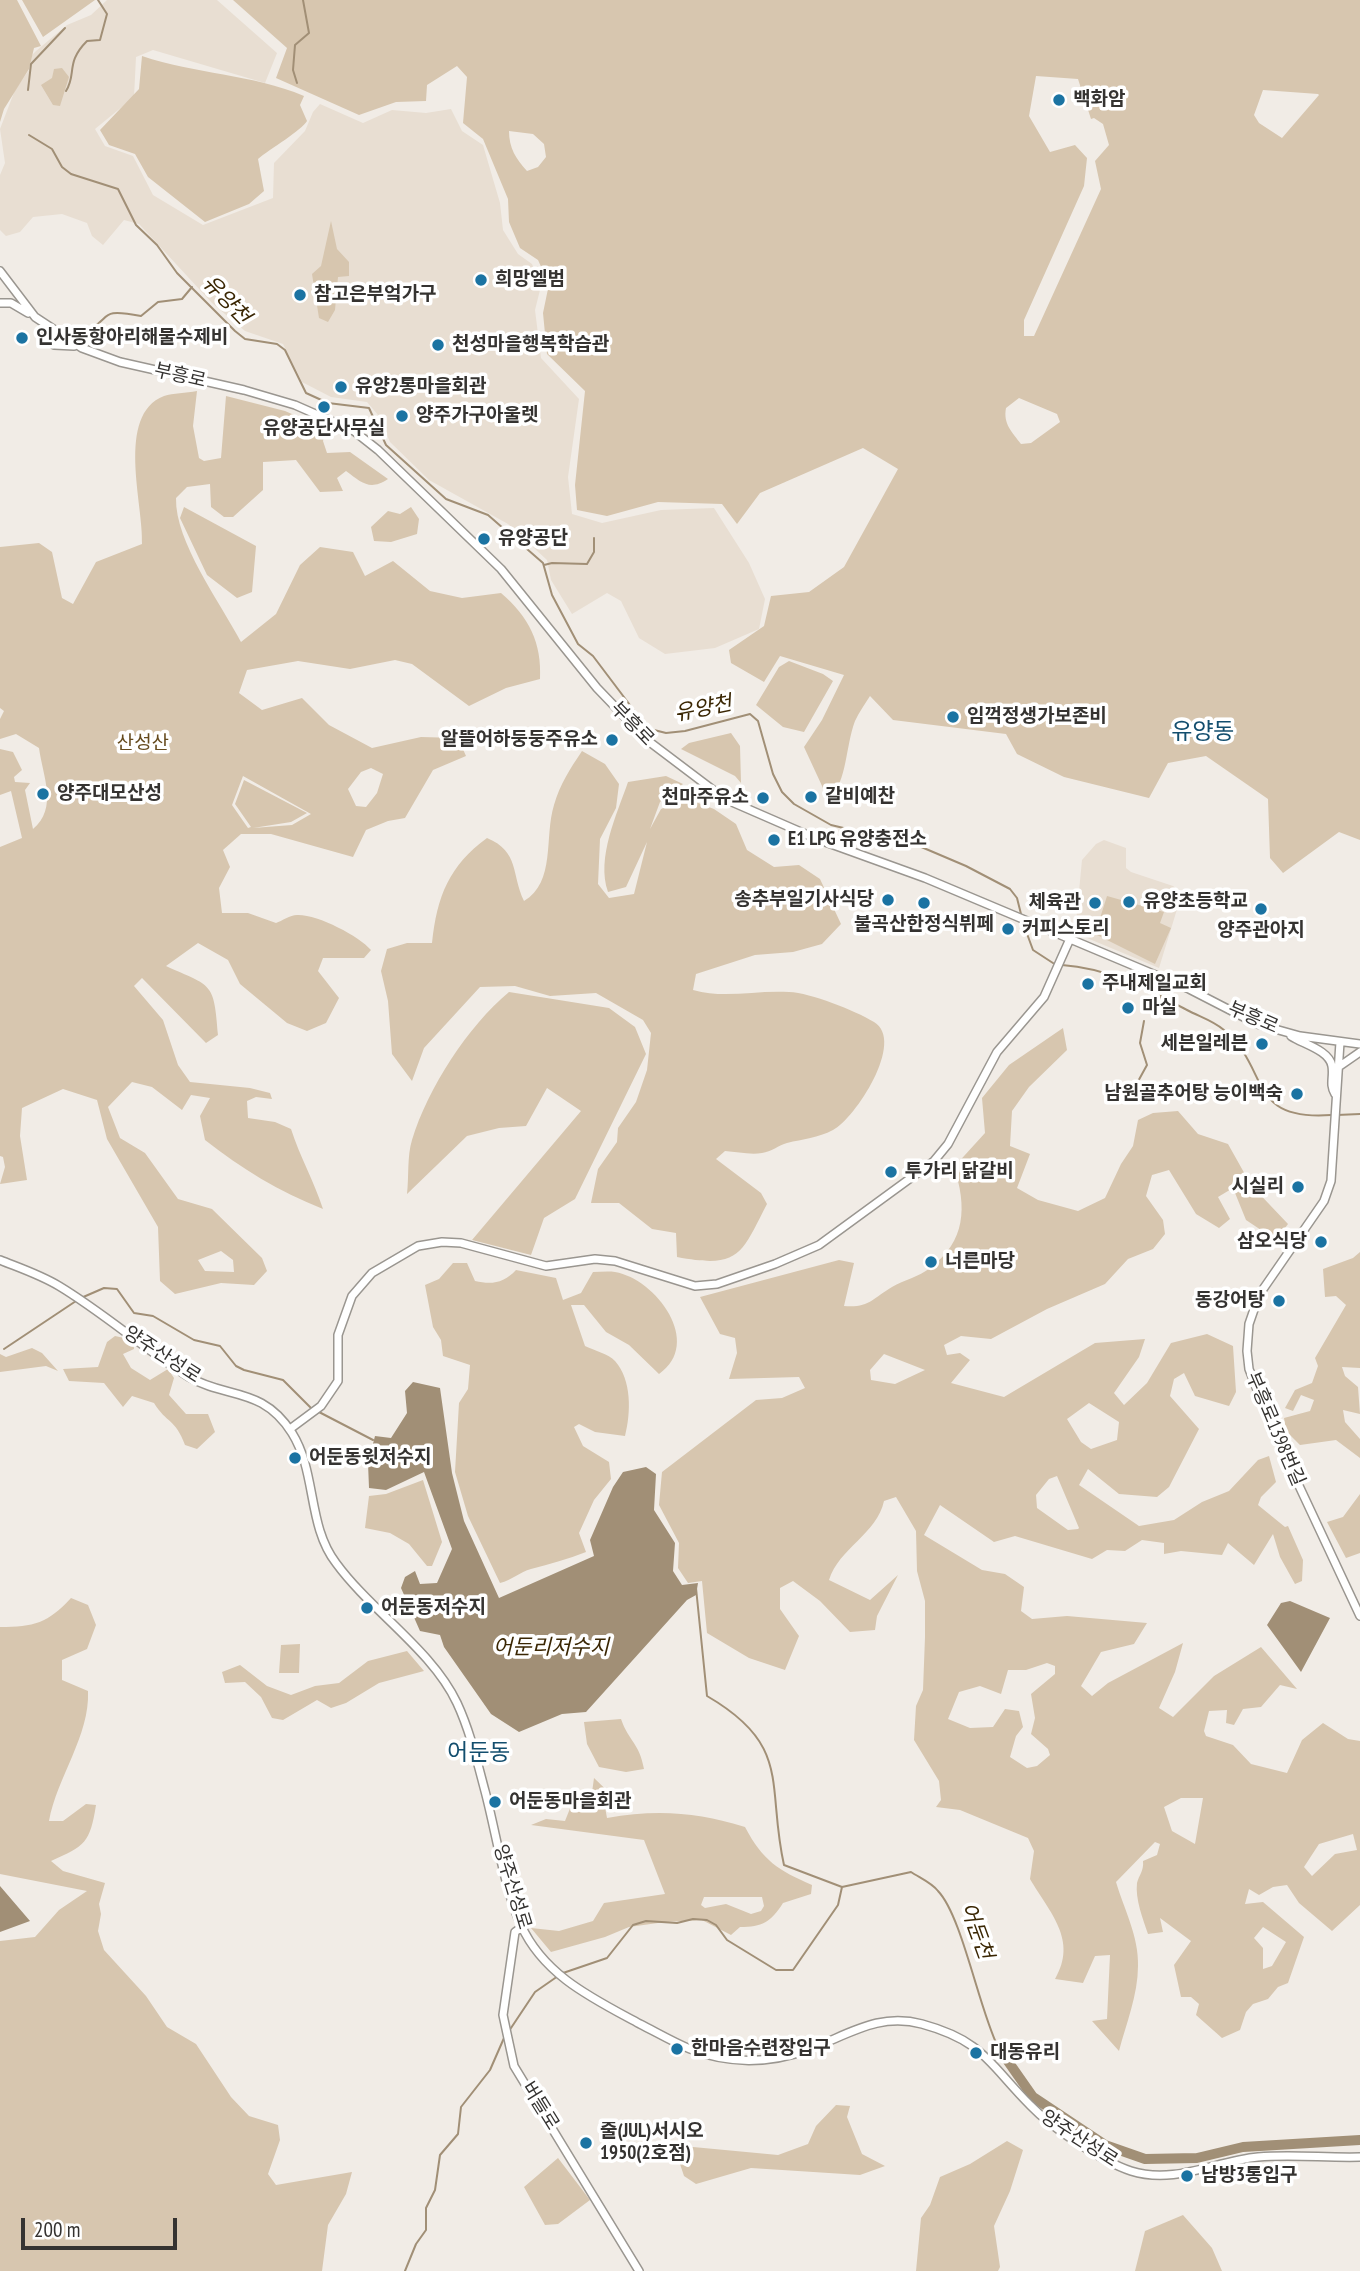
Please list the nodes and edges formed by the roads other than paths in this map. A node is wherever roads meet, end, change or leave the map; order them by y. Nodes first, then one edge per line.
1 (0, 271) edge
2 (15, 294) junction
3 (0, 301) edge
4 (35, 317) junction
5 (54, 345) dead end
6 (82, 348) junction
7 (1069, 941) junction
8 (1284, 1032) junction
9 (1340, 1042) junction
10 (1360, 1044) edge
11 (1360, 1052) edge
12 (1337, 1068) junction
13 (1335, 1095) junction
14 (0, 1260) edge
15 (267, 1407) junction
16 (300, 1421) junction
17 (290, 1429) junction
18 (303, 1458) junction
19 (1360, 1616) edge
20 (518, 1929) junction
21 (533, 1946) junction
22 (512, 1952) junction
23 (1360, 2157) edge
24 (639, 2271) edge

1 - 2 street, 부흥로
2 - 3 street
2 - 4 street, 부흥로
3 - 4 street
4 - 6 street, 부흥로
5 - 6 street
6 - 7 street, 부흥로
7 - 8 street, 부흥로
7 - 16 street
8 - 9 street, 부흥로
8 - 13 street
9 - 10 street, 부흥로
9 - 12 street, 부흥로1398번길
11 - 12 street
12 - 13 street, 부흥로1398번길
13 - 19 street, 부흥로1398번길
14 - 15 street, 양주산성로
15 - 16 street
15 - 17 street, 양주산성로
16 - 17 street
16 - 18 street
17 - 18 street, 양주산성로
18 - 20 street, 양주산성로
20 - 21 street, 양주산성로
20 - 22 street, 버들로
21 - 22 street
21 - 23 street, 양주산성로
22 - 24 street, 버들로

